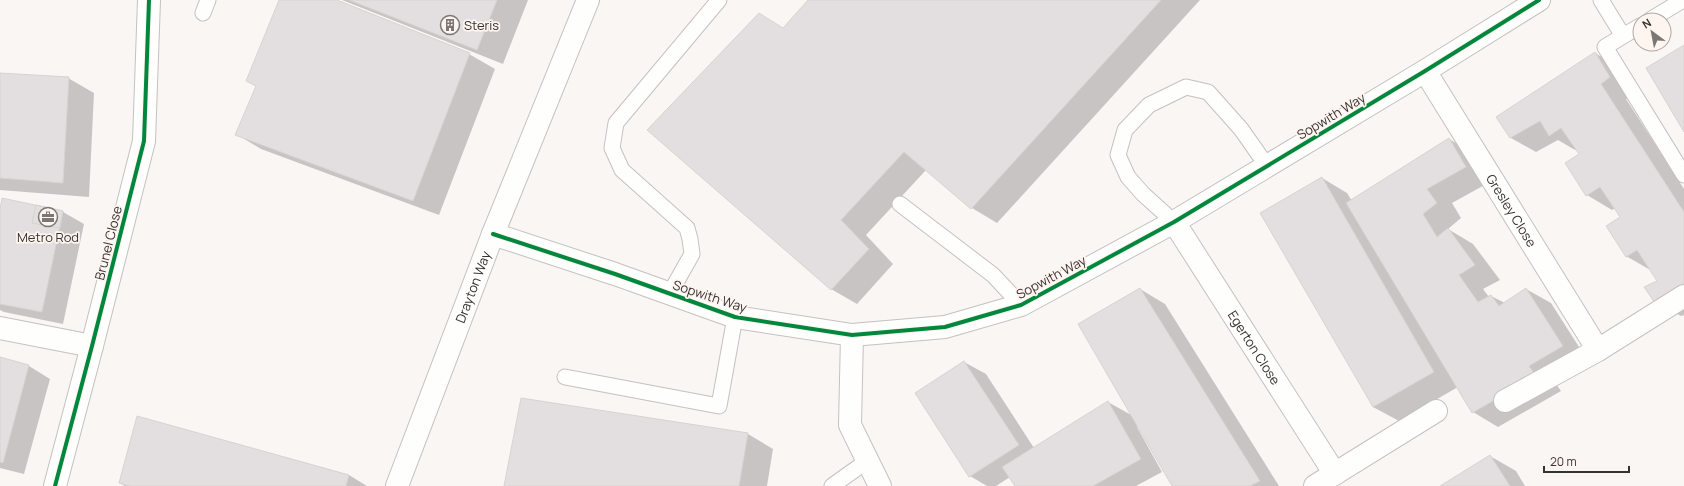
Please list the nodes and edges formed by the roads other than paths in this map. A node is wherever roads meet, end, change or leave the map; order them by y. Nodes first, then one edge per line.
1 (144, 0) edge
2 (588, 0) edge
3 (719, 0) edge
4 (1601, 0) edge
5 (1683, 0) edge
6 (1528, 3) edge
7 (1663, 12) edge
8 (1632, 31) edge
9 (1623, 36) junction
10 (1425, 71) junction
11 (1267, 166) junction
12 (1684, 175) edge
13 (900, 204) dead end
14 (1174, 222) junction
15 (493, 234) junction
16 (670, 294) junction
17 (1684, 296) edge
18 (1022, 305) junction
19 (735, 317) junction
20 (0, 328) edge
21 (852, 335) junction
22 (92, 346) junction
23 (1598, 350) junction
24 (565, 377) dead end
25 (1504, 401) dead end
26 (1436, 411) dead end
27 (867, 461) junction
28 (1335, 474) junction
29 (55, 486) edge
30 (397, 486) edge
31 (832, 486) edge
32 (880, 486) edge
33 (1315, 486) edge

1 - 22 street, Brunel Close
2 - 15 street, Drayton Way
3 - 16 lane
4 - 9 lane
5 - 7 lane
6 - 10 street, Sopwith Way
8 - 9 lane
9 - 12 lane
10 - 11 street, Sopwith Way
10 - 23 street, Gresley Close
11 - 14 street, Sopwith Way
11 - 14 lane
13 - 18 lane
14 - 18 street, Sopwith Way
14 - 28 street, Egerton Close
15 - 16 street, Sopwith Way
15 - 30 street, Drayton Way
16 - 19 street, Sopwith Way
17 - 23 street
18 - 21 street, Sopwith Way
19 - 21 street, Sopwith Way
19 - 24 lane
20 - 22 street
21 - 27 street
22 - 29 street, Brunel Close
23 - 25 street
26 - 28 street
27 - 31 lane
27 - 32 street
28 - 33 street

